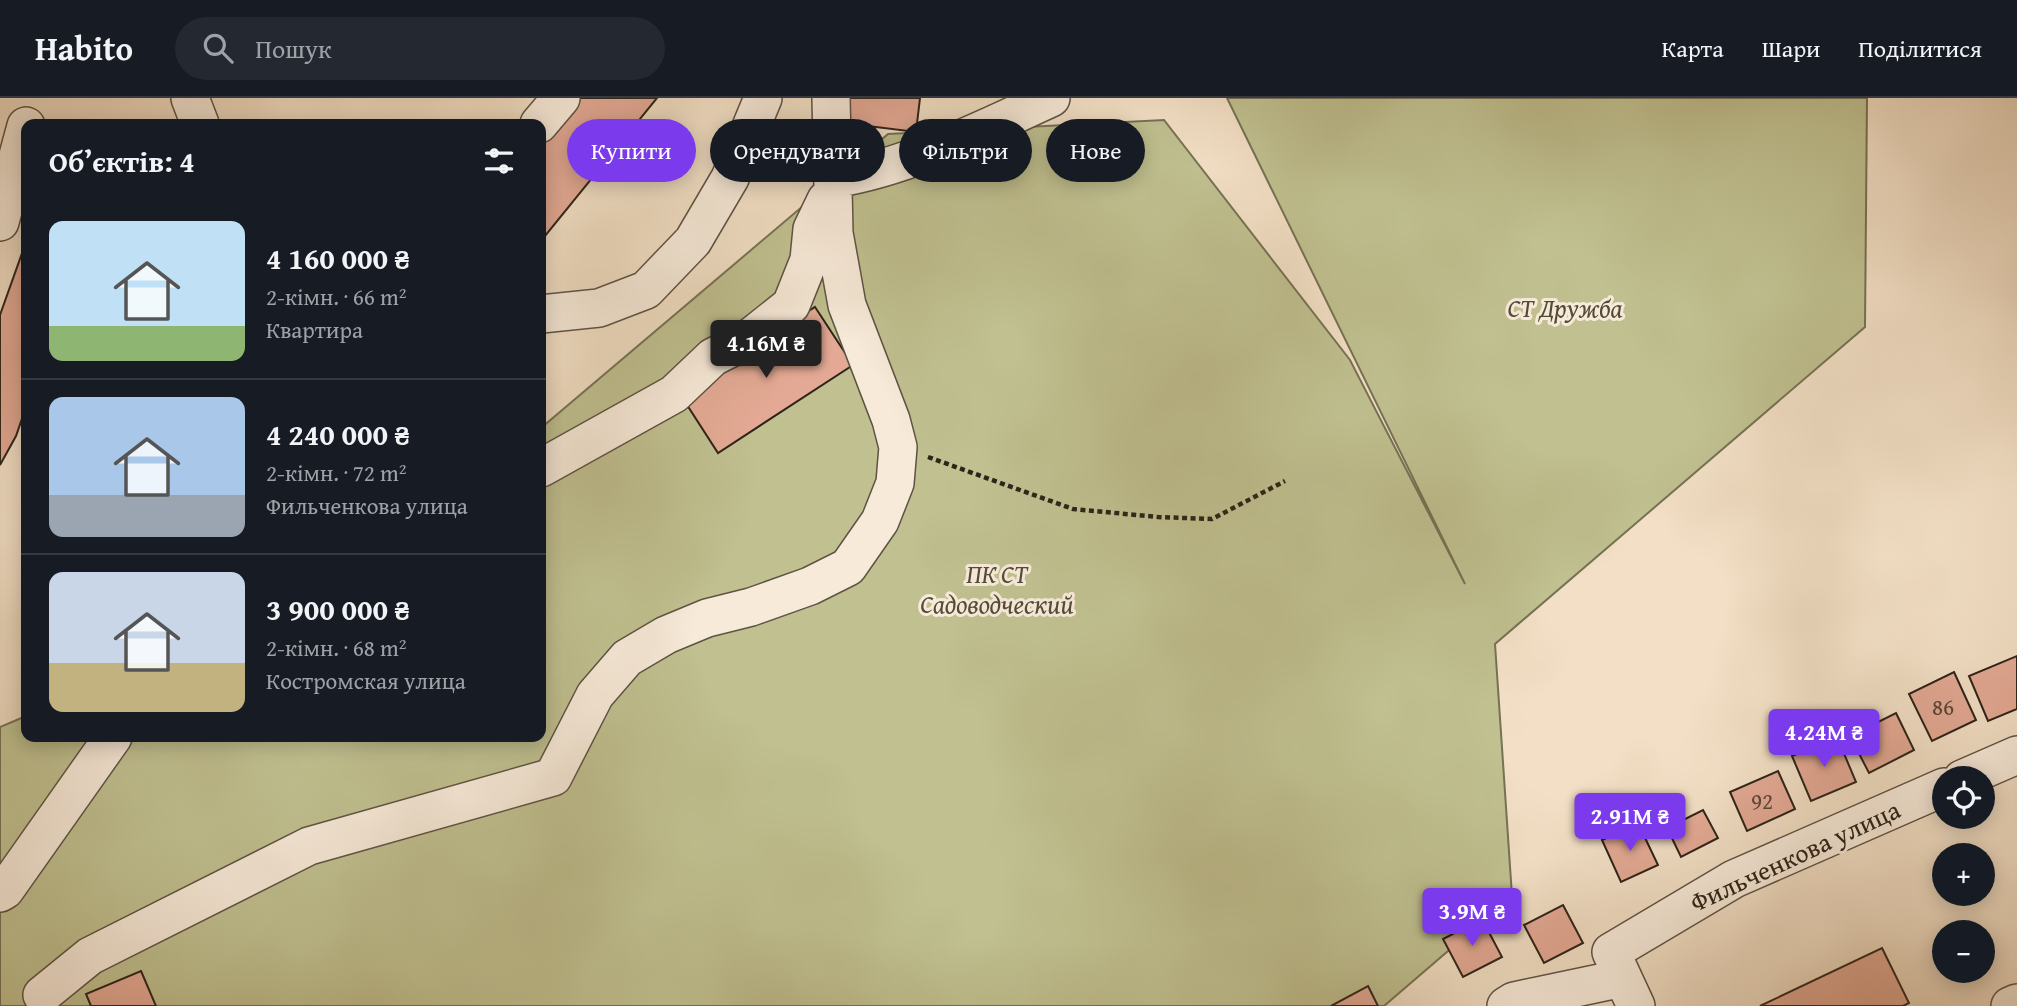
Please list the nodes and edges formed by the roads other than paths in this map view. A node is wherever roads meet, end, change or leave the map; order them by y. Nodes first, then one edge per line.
1 (33, 98) edge
2 (190, 98) edge
3 (561, 98) edge
4 (762, 98) edge
5 (820, 98) edge
6 (831, 98) edge
7 (1051, 98) edge
8 (28, 119) edge
9 (198, 119) edge
10 (543, 119) edge
11 (824, 119) edge
12 (832, 119) edge
13 (21, 147) edge
14 (885, 168) edge
15 (833, 182) edge
16 (834, 182) edge
17 (0, 222) edge
18 (546, 314) edge
19 (546, 465) edge
20 (109, 742) edge
21 (2017, 755) edge
22 (1992, 766) edge
23 (1932, 792) edge
24 (0, 893) edge
25 (1623, 979) edge
26 (42, 995) dead end
27 (2017, 1003) edge
28 (1506, 1006) edge
29 (2010, 1006) edge

1 - 8 street
2 - 9 street
3 - 10 street
4 - 18 street
5 - 11 street
6 - 12 street
7 - 14 street
13 - 17 street
15 - 19 street
16 - 26 street
20 - 24 street
21 - 22 street
23 - 25 street, Фильченкова улица
25 - 28 street, Фильченкова улица
27 - 29 street

